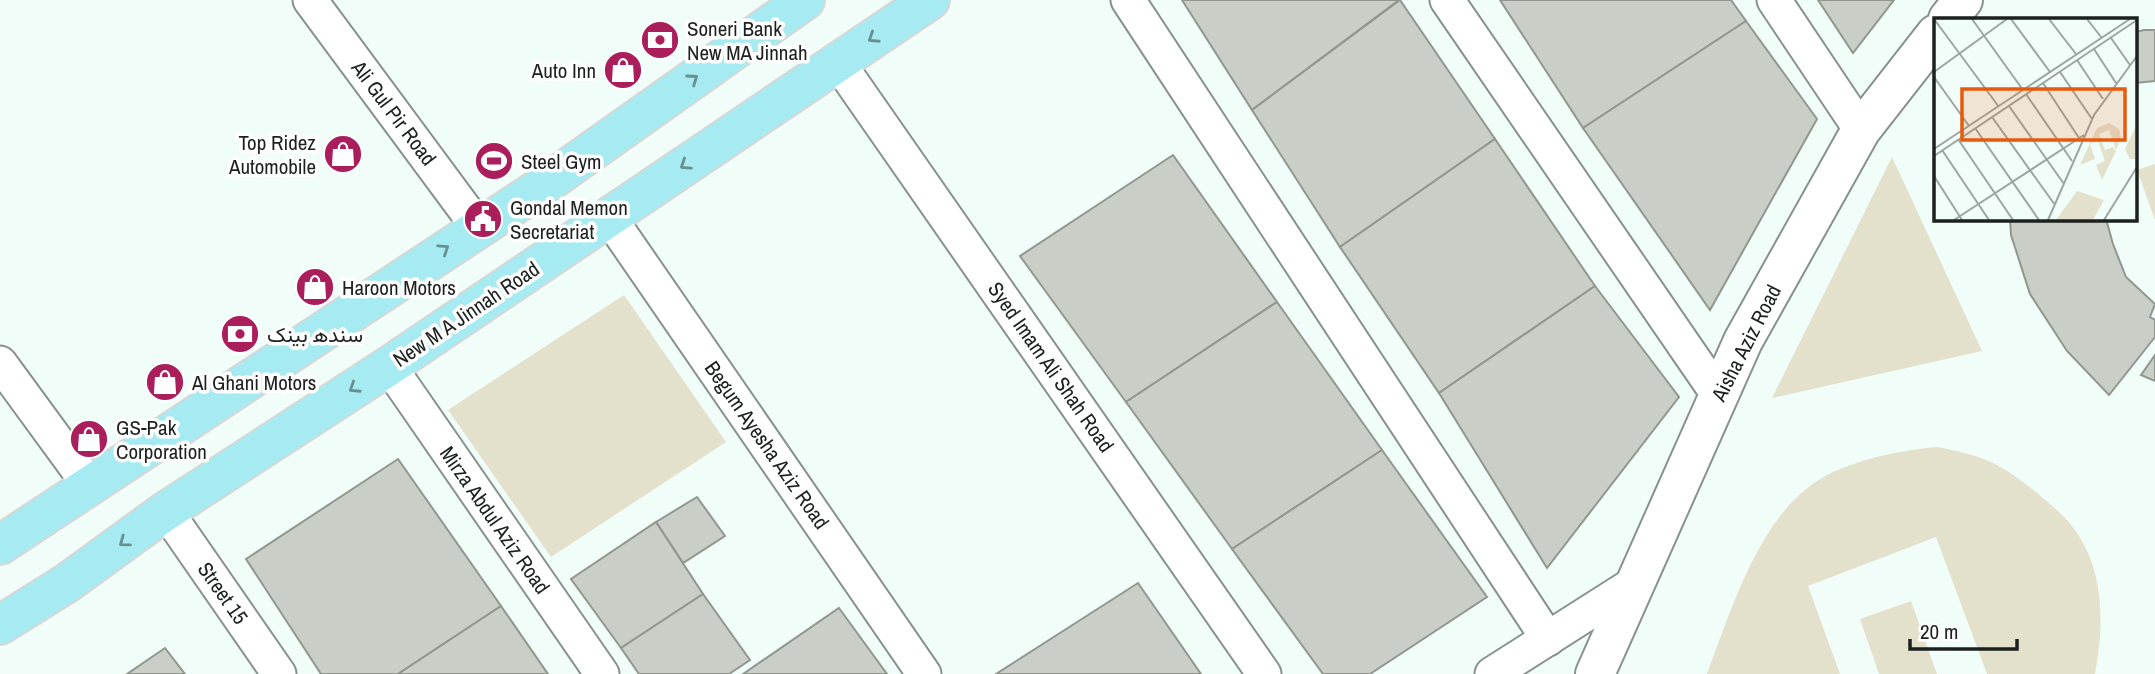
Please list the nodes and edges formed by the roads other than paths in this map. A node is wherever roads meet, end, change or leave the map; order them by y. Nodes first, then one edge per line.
1 (310, 0) edge
2 (930, 0) edge
3 (1128, 0) edge
4 (1447, 0) edge
5 (1774, 0) edge
6 (1963, 0) edge
7 (799, 1) edge
8 (1949, 18) edge
9 (1934, 37) edge
10 (838, 61) junction
11 (1861, 130) junction
12 (609, 217) junction
13 (478, 227) junction
14 (0, 363) edge
15 (388, 366) junction
16 (1719, 396) junction
17 (90, 486) junction
18 (166, 511) junction
19 (0, 545) edge
20 (1635, 583) junction
21 (0, 625) edge
22 (1548, 639) junction
23 (279, 674) edge
24 (602, 674) edge
25 (924, 674) edge
26 (1264, 674) edge
27 (1492, 674) edge
28 (1595, 674) edge

1 - 13 street, Ali Gul Pir Road
2 -> 10 main road, New M A Jinnah Road
3 - 22 street
4 - 16 street
5 - 11 street
6 - 8 street
13 -> 7 main road
9 - 11 street, Aisha Aziz Road
10 -> 12 main road, New M A Jinnah Road
10 - 26 street, Syed Imam Ali Shah Road
11 - 16 street, Aisha Aziz Road
12 - 15 main road, New M A Jinnah Road
12 - 25 street, Begum Ayesha Aziz Road
17 -> 13 main road
14 - 17 street
15 -> 18 main road, New M A Jinnah Road
15 - 24 street, Mirza Abdul Aziz Road
16 - 20 street, Aisha Aziz Road
17 - 19 main road
18 -> 21 main road, New M A Jinnah Road
18 - 23 street, Street 15
20 - 22 street
20 - 28 street, Aisha Aziz Road
22 - 27 street

